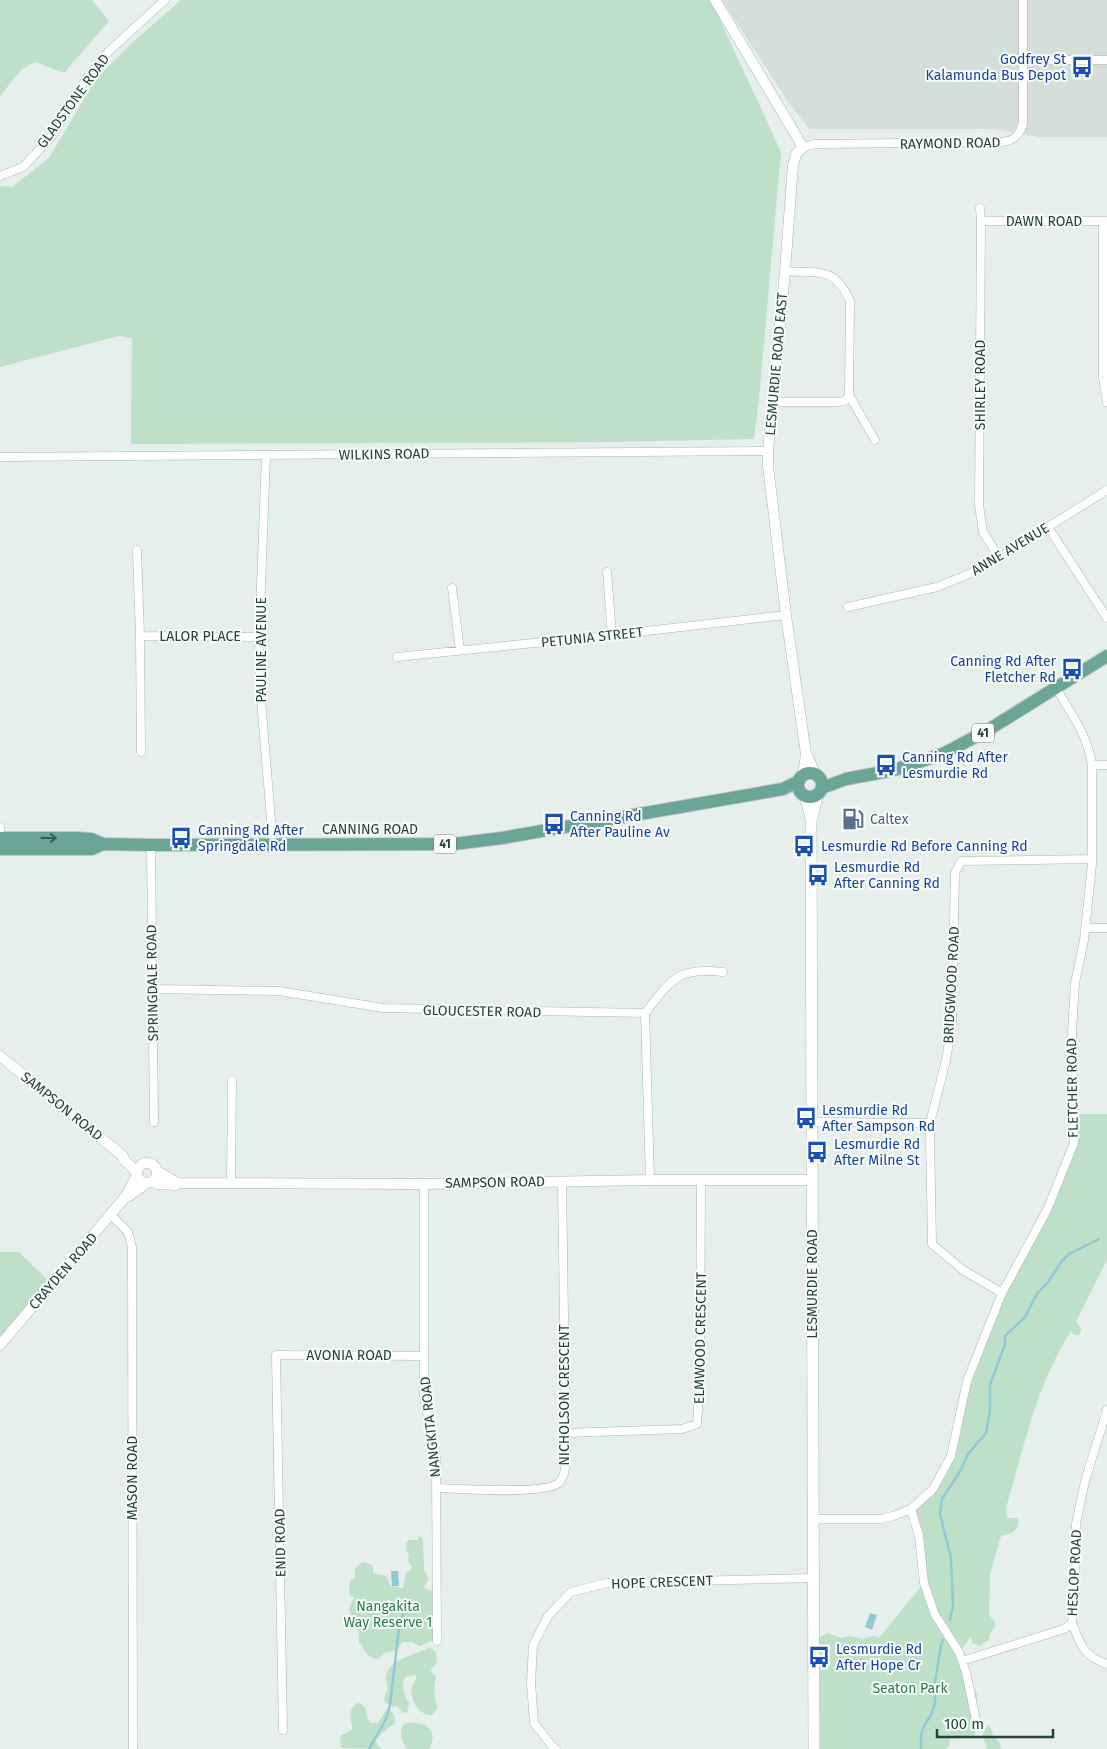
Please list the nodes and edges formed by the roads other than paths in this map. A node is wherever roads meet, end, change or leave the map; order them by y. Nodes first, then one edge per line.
1 (165, 0) edge
2 (715, 0) edge
3 (1023, 0) edge
4 (1023, 60) junction
5 (1107, 60) edge
6 (803, 147) junction
7 (0, 176) edge
8 (980, 208) dead end
9 (981, 221) junction
10 (1105, 221) edge
11 (785, 271) junction
12 (849, 395) junction
13 (772, 402) junction
14 (1107, 402) edge
15 (875, 440) dead end
16 (768, 451) junction
17 (266, 456) junction
18 (0, 457) edge
19 (1107, 490) edge
20 (1048, 527) junction
21 (138, 550) dead end
22 (1000, 557) junction
23 (606, 572) dead end
24 (452, 588) dead end
25 (848, 607) dead end
26 (786, 615) junction
27 (1107, 618) edge
28 (612, 635) junction
29 (140, 636) junction
30 (260, 637) junction
31 (460, 650) junction
32 (1107, 656) edge
33 (397, 657) dead end
34 (1056, 688) junction
35 (141, 752) dead end
36 (1092, 765) junction
37 (1107, 765) edge
38 (810, 785) junction
39 (0, 826) edge
40 (0, 838) edge
41 (103, 844) junction
42 (274, 844) junction
43 (151, 845) junction
44 (0, 849) edge
45 (1092, 859) junction
46 (1085, 928) junction
47 (1107, 928) edge
48 (723, 972) dead end
49 (152, 990) junction
50 (645, 1013) junction
51 (0, 1056) edge
52 (232, 1080) dead end
53 (154, 1122) dead end
54 (812, 1122) junction
55 (930, 1122) junction
56 (123, 1156) junction
57 (144, 1164) junction
58 (157, 1171) junction
59 (137, 1174) junction
60 (650, 1180) junction
61 (701, 1180) junction
62 (812, 1180) junction
63 (562, 1181) junction
64 (150, 1183) junction
65 (178, 1183) junction
66 (231, 1183) junction
67 (424, 1184) junction
68 (126, 1196) junction
69 (111, 1215) junction
70 (1002, 1293) junction
71 (0, 1345) edge
72 (276, 1355) joint
73 (423, 1356) junction
74 (1107, 1410) edge
75 (565, 1432) junction
76 (436, 1488) junction
77 (911, 1510) junction
78 (813, 1520) junction
79 (813, 1578) junction
80 (1072, 1623) junction
81 (437, 1641) dead end
82 (962, 1661) junction
83 (1107, 1664) edge
84 (977, 1725) dead end
85 (283, 1730) dead end
86 (133, 1749) edge
87 (556, 1749) edge
88 (814, 1749) edge

1 - 7 street, GLADSTONE ROAD
2 - 6 street
3 - 4 street, RAYMOND ROAD
4 - 5 street
4 - 6 street, RAYMOND ROAD
6 - 11 street, LESMURDIE ROAD EAST
8 - 9 street, SHIRLEY ROAD
9 - 10 street, DAWN ROAD
9 - 22 street, SHIRLEY ROAD
10 - 14 street
11 - 12 street
11 - 13 street, LESMURDIE ROAD EAST
12 - 13 street
12 - 15 street
13 - 16 street, LESMURDIE ROAD EAST
16 - 17 street, WILKINS ROAD
16 - 26 street, LESMURDIE ROAD EAST
17 - 18 street, WILKINS ROAD
17 - 30 street, PAULINE AVENUE
19 - 20 street, ANNE AVENUE
20 - 22 street, ANNE AVENUE
20 - 27 street
21 - 29 street, LALOR PLACE
22 - 25 street, ANNE AVENUE
23 - 28 street
24 - 31 street
26 - 28 street, PETUNIA STREET
26 - 38 street, LESMURDIE ROAD EAST
28 - 31 street, PETUNIA STREET
29 - 30 street, LALOR PLACE
29 - 35 street, LALOR PLACE
30 - 42 street, PAULINE AVENUE
31 - 33 street, PETUNIA STREET
32 - 34 main road, 41
34 - 36 street, FLETCHER ROAD
34 - 38 main road, 41
36 - 37 street
36 - 45 street, FLETCHER ROAD
38 - 42 main road, CANNING ROAD / 41
38 - 54 main road, LESMURDIE ROAD
39 - 40 street
40 -> 41 main road, CANNING ROAD / 41
41 - 43 main road, CANNING ROAD / 41
41 - 44 main road, CANNING ROAD / 41
42 - 43 main road, CANNING ROAD / 41
43 - 49 street, SPRINGDALE ROAD
45 - 46 street, FLETCHER ROAD
45 - 55 street, BRIDGWOOD ROAD
46 - 47 street
46 - 70 street, FLETCHER ROAD
48 - 50 street
49 - 50 street, GLOUCESTER ROAD
49 - 53 street, SPRINGDALE ROAD
50 - 60 street
51 - 56 street, SAMPSON ROAD
52 - 66 street
54 - 55 street
54 - 62 main road, LESMURDIE ROAD
55 - 70 street, BRIDGWOOD ROAD
56 - 57 street, SAMPSON ROAD
56 - 59 street, SAMPSON ROAD
57 - 58 street
57 - 59 street
58 - 64 street
58 - 65 street, SAMPSON ROAD
59 - 64 street
59 - 68 street, CRAYDEN ROAD
60 - 61 street, SAMPSON ROAD
60 - 63 street, SAMPSON ROAD
61 - 62 street, SAMPSON ROAD
61 - 75 street, ELMWOOD CRESCENT
62 - 78 main road, LESMURDIE ROAD
63 - 67 street, SAMPSON ROAD
63 - 75 street, NICHOLSON CRESCENT
64 - 65 street, SAMPSON ROAD
64 - 68 street, CRAYDEN ROAD
65 - 66 street, SAMPSON ROAD
66 - 67 street, SAMPSON ROAD
67 - 73 street, NANGKITA ROAD
68 - 69 street, CRAYDEN ROAD
69 - 71 street, CRAYDEN ROAD
69 - 86 street, MASON ROAD
70 - 77 street, FLETCHER ROAD
72 - 73 street, AVONIA ROAD
72 - 85 street, ENID ROAD
73 - 76 street, NANGKITA ROAD
74 - 80 street, HESLOP ROAD
75 - 76 street, NICHOLSON CRESCENT
76 - 81 street, NANGKITA ROAD
77 - 78 street, FLETCHER ROAD
77 - 82 street
78 - 79 main road, LESMURDIE ROAD
79 - 87 street, HOPE CRESCENT
79 - 88 main road, LESMURDIE ROAD
80 - 82 street, HESLOP ROAD
80 - 83 street
82 - 84 street

